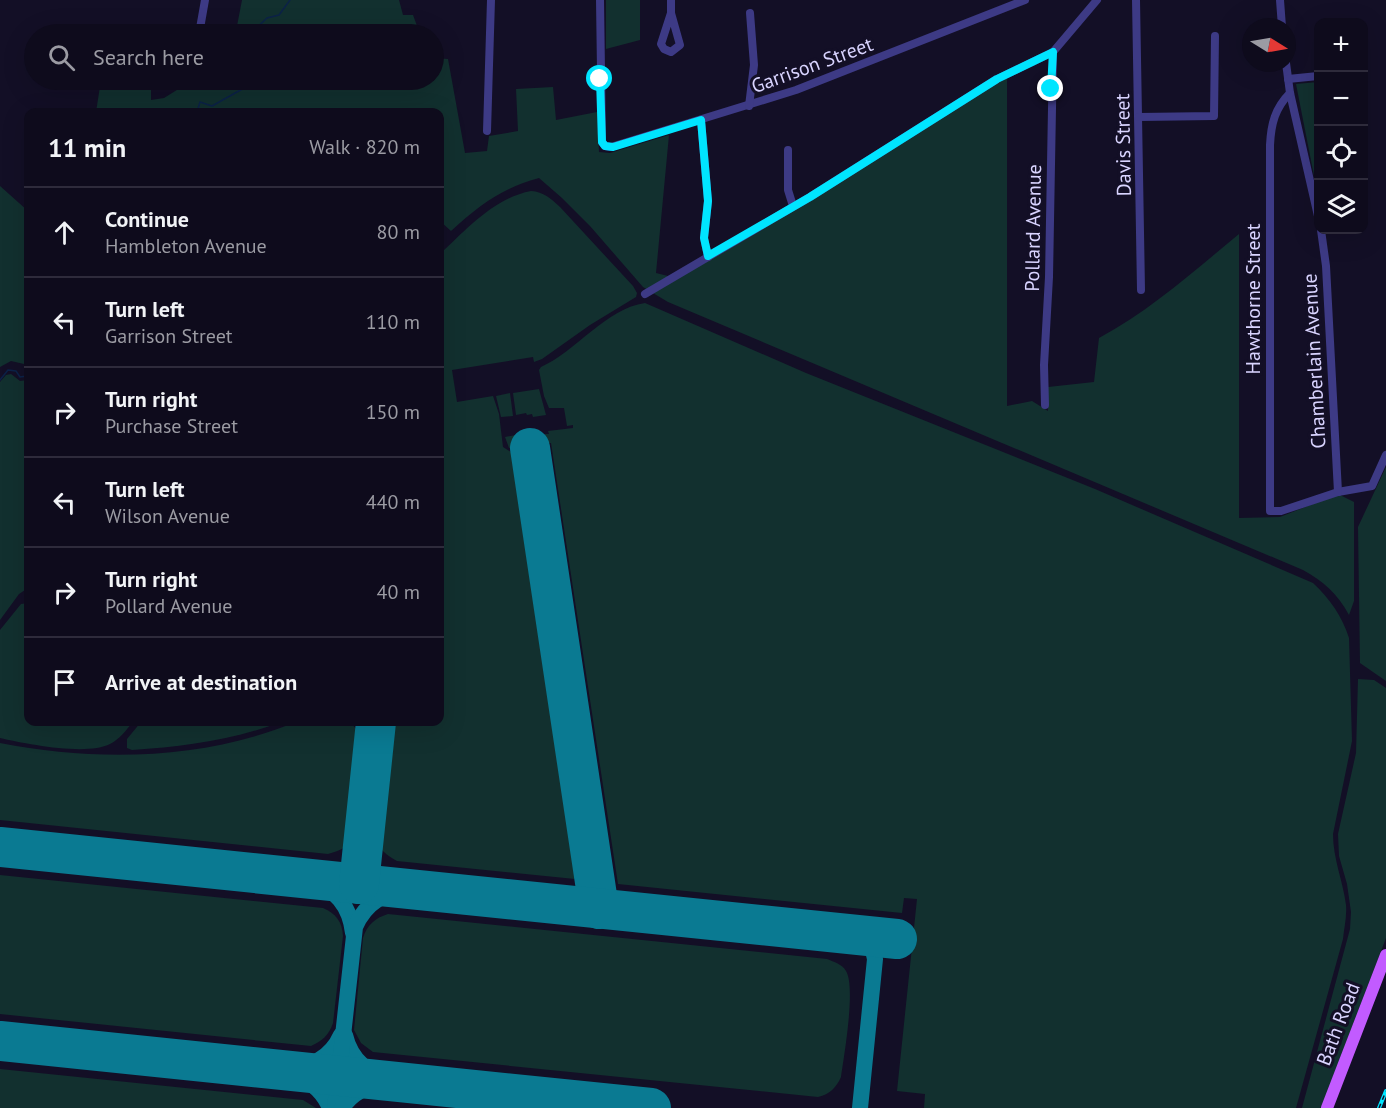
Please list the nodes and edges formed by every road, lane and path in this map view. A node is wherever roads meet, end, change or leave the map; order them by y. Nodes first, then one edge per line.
1 (205, 0) edge
2 (491, 0) edge
3 (600, 0) edge
4 (671, 0) edge
5 (1025, 0) edge
6 (1097, 0) edge
7 (1136, 0) edge
8 (1280, 0) edge
9 (671, 13) dead end
10 (750, 13) dead end
11 (1281, 18) edge
12 (201, 24) edge
13 (1215, 36) dead end
14 (1053, 52) junction
15 (1287, 72) edge
16 (1314, 76) edge
17 (1288, 79) junction
18 (1290, 93) junction
19 (749, 106) junction
20 (1139, 117) junction
21 (701, 120) junction
22 (487, 131) dead end
23 (788, 150) dead end
24 (1314, 191) edge
25 (793, 206) junction
26 (1322, 234) edge
27 (708, 256) junction
28 (1141, 290) dead end
29 (645, 294) dead end
30 (1045, 405) dead end
31 (1386, 455) edge
32 (1338, 492) junction
33 (1386, 955) edge
34 (1327, 1108) edge

1 - 12 street
2 - 22 street
3 - 21 street, Garrison Street
4 - 9 street
5 - 19 street, Garrison Street
6 - 14 street
7 - 20 street, Davis Street
8 - 11 street
10 - 19 street
13 - 20 street
14 - 25 street
14 - 30 street, Pollard Avenue
15 - 17 street
16 - 17 street
17 - 18 street
18 - 24 street
18 - 32 street, Hawthorne Street
19 - 21 street, Garrison Street
20 - 28 street, Davis Street
21 - 27 street
23 - 25 street
25 - 27 street
26 - 32 street, Chamberlain Avenue
27 - 29 street
31 - 32 street
33 - 34 main road, Bath Road

